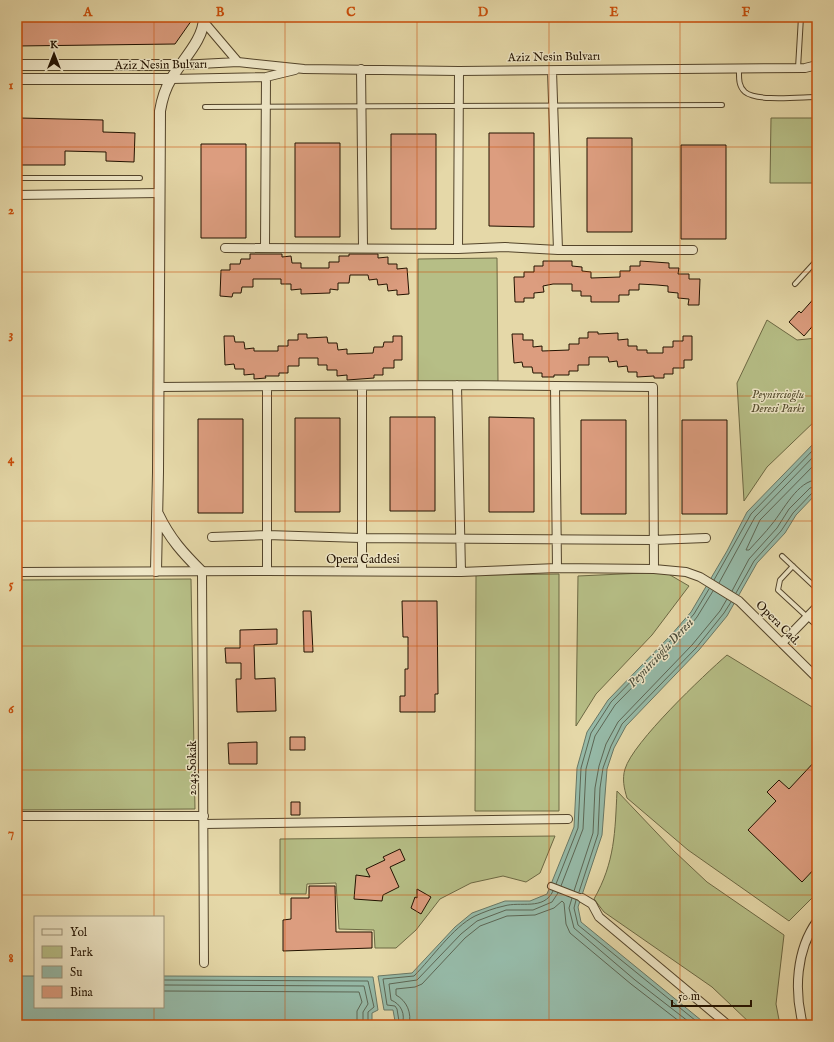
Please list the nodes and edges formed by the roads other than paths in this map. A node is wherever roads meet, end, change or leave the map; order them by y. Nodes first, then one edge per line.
1 (801, 17) edge
2 (204, 20) edge
3 (238, 62) junction
4 (17, 65) edge
5 (180, 65) junction
6 (817, 65) edge
7 (739, 68) junction
8 (802, 68) junction
9 (304, 69) junction
10 (361, 69) junction
11 (459, 70) junction
12 (552, 71) junction
13 (817, 72) edge
14 (266, 77) junction
15 (171, 79) junction
16 (18, 80) edge
17 (817, 96) edge
18 (722, 105) dead end
19 (362, 106) junction
20 (459, 106) junction
21 (553, 106) junction
22 (205, 107) dead end
23 (266, 107) junction
24 (17, 178) edge
25 (140, 178) dead end
26 (159, 193) junction
27 (17, 195) edge
28 (363, 247) junction
29 (225, 248) dead end
30 (265, 248) junction
31 (458, 249) junction
32 (558, 250) junction
33 (693, 250) dead end
34 (817, 260) edge
35 (796, 284) dead end
36 (457, 385) junction
37 (362, 386) junction
38 (158, 387) junction
39 (267, 387) junction
40 (555, 387) junction
41 (157, 513) junction
42 (267, 535) junction
43 (212, 537) dead end
44 (460, 537) junction
45 (362, 538) junction
46 (557, 538) junction
47 (706, 538) dead end
48 (654, 540) junction
49 (782, 556) dead end
50 (793, 566) junction
51 (557, 568) junction
52 (654, 569) junction
53 (156, 571) junction
54 (267, 571) junction
55 (362, 571) junction
56 (17, 572) edge
57 (202, 572) junction
58 (461, 572) junction
59 (706, 581) joint
60 (814, 586) dead end
61 (817, 606) edge
62 (808, 616) junction
63 (817, 626) edge
64 (782, 643) junction
65 (817, 678) edge
66 (17, 816) edge
67 (568, 819) dead end
68 (204, 820) junction
69 (551, 886) dead end
70 (582, 898) joint
71 (817, 921) edge
72 (204, 963) dead end
73 (728, 1025) edge
74 (803, 1025) edge

1 - 8 lane
2 - 3 street
2 - 5 street
3 - 5 street, Aziz Nesin Bulvarı
3 - 9 street, Aziz Nesin Bulvarı
4 - 5 street, Aziz Nesin Bulvarı
5 - 15 street
6 - 8 street, Aziz Nesin Bulvarı
7 - 8 street, Aziz Nesin Bulvarı
7 - 12 street, Aziz Nesin Bulvarı
7 - 17 lane
8 - 13 street, Aziz Nesin Bulvarı
9 - 10 street, Aziz Nesin Bulvarı
9 - 14 street, Aziz Nesin Bulvarı
10 - 11 street, Aziz Nesin Bulvarı
10 - 19 street
11 - 12 street, Aziz Nesin Bulvarı
11 - 20 street
12 - 21 street
14 - 15 street, Aziz Nesin Bulvarı
14 - 23 street
15 - 16 street, Aziz Nesin Bulvarı
15 - 26 street
18 - 21 lane
19 - 20 lane
19 - 23 lane
19 - 28 street
20 - 21 lane
20 - 31 street
21 - 32 street
22 - 23 lane
23 - 30 street
24 - 25 lane
26 - 27 street
26 - 38 street
28 - 30 street
28 - 31 street
29 - 30 street
31 - 32 street
32 - 33 street
34 - 35 lane
36 - 37 street
36 - 40 street
36 - 44 street
37 - 39 street
37 - 45 street
38 - 39 street
38 - 41 street
39 - 42 street
40 - 46 street
40 - 48 street
41 - 53 street
41 - 57 street
42 - 43 street
42 - 45 street
42 - 54 street
44 - 45 street
44 - 46 street
44 - 58 street
45 - 55 street
46 - 48 street
46 - 51 street
47 - 48 street
48 - 52 street
49 - 50 lane
50 - 60 lane
50 - 62 lane
51 - 52 street, Opera Caddesi
51 - 58 street, Opera Caddesi
52 - 59 street, Opera Caddesi
53 - 56 street, Opera Caddesi
53 - 57 street, Opera Caddesi
54 - 55 street, Opera Caddesi
54 - 57 street, Opera Caddesi
55 - 58 street, Opera Caddesi
57 - 68 street, 2043.Sokak
59 - 64 street, Opera Cad.
61 - 62 street
62 - 63 lane
62 - 64 street
64 - 65 street, Opera Cad.
66 - 68 street
67 - 68 street
68 - 72 street, 2043.Sokak
69 - 70 street
70 - 73 street
71 - 74 street

